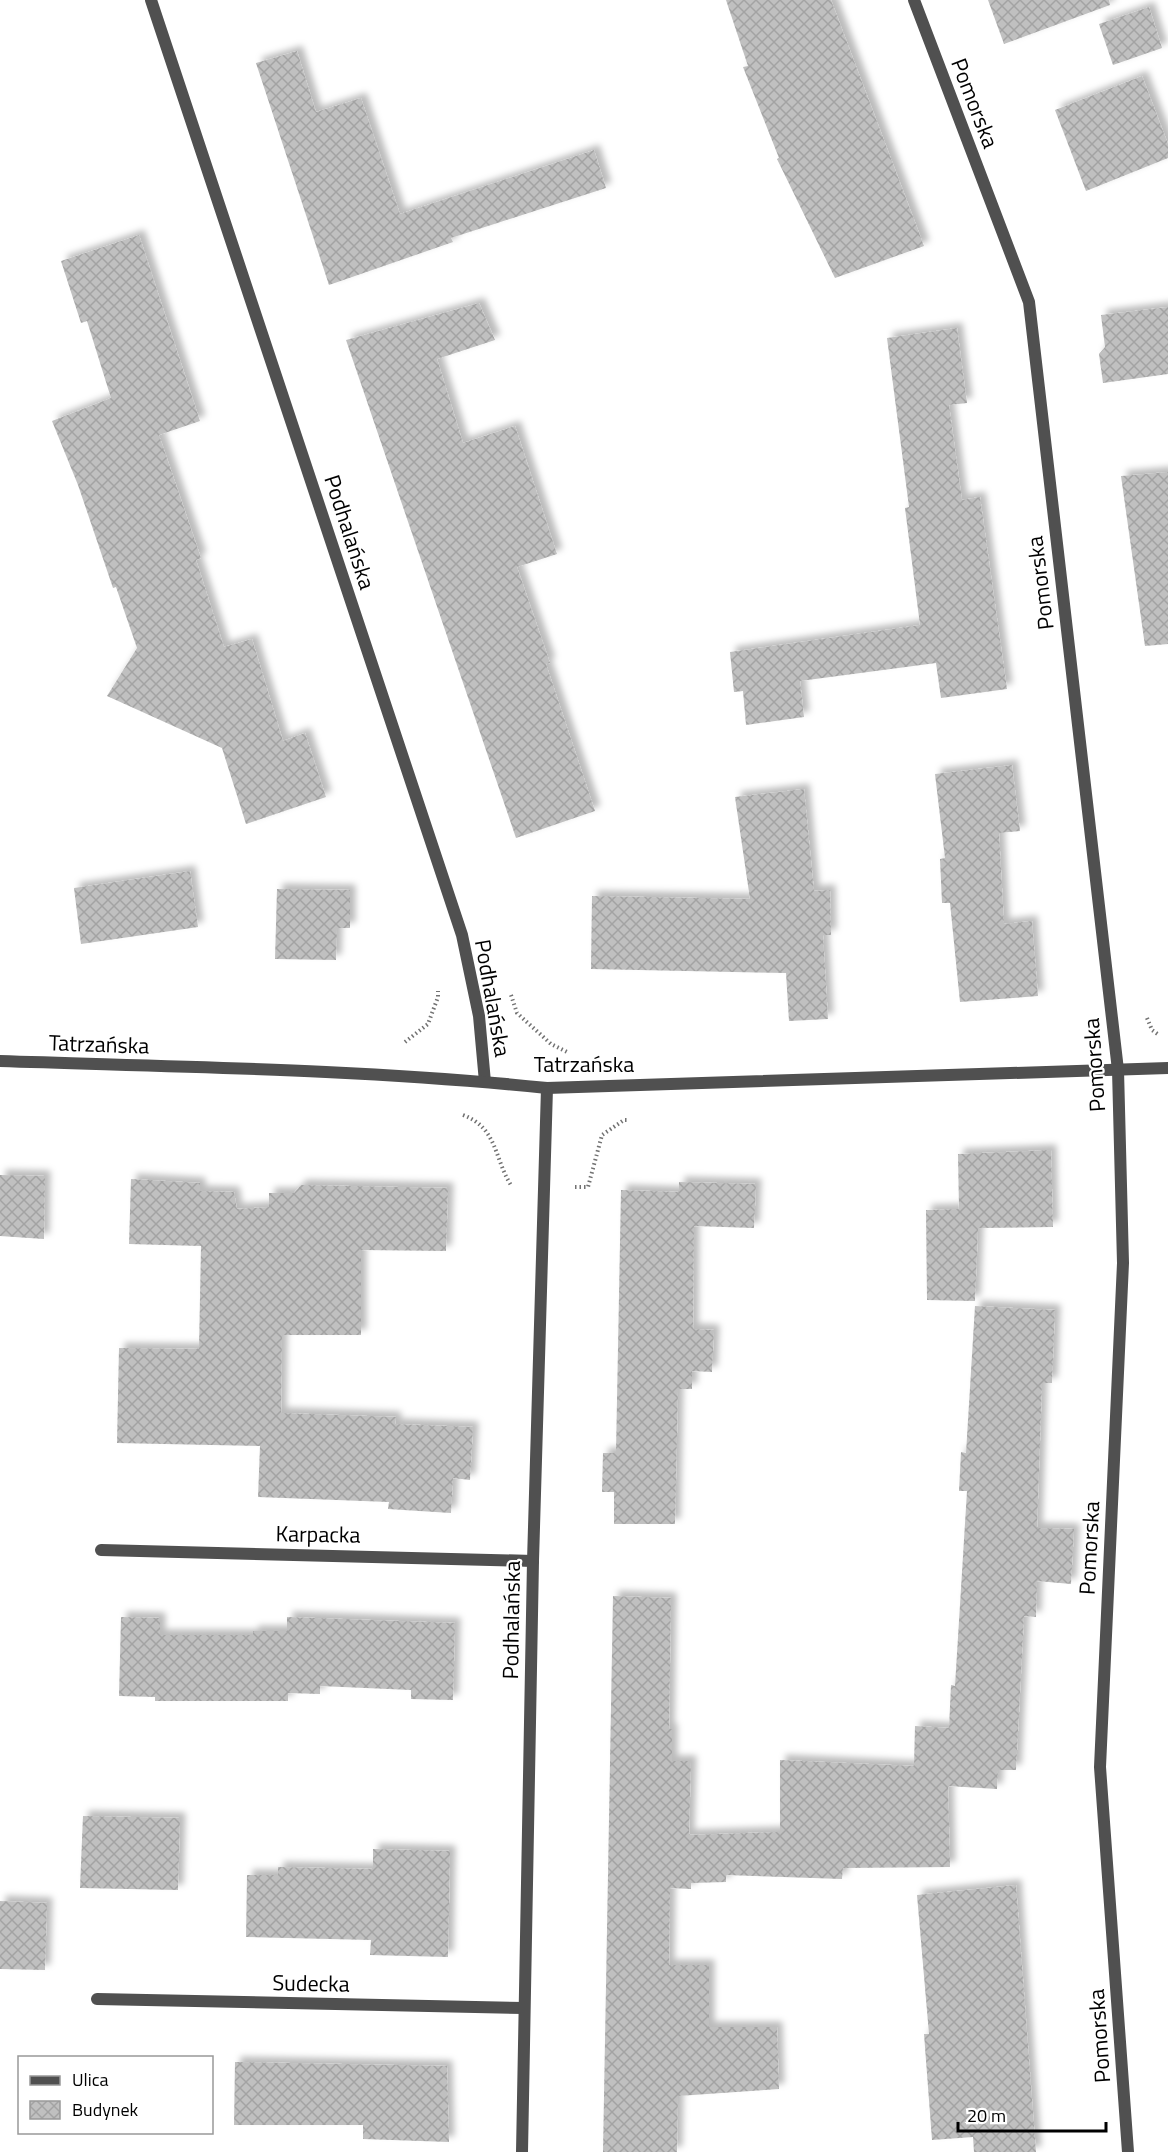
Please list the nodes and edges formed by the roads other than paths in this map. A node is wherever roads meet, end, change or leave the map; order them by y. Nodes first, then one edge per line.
1 (152, 0) edge
2 (914, 0) edge
3 (0, 1061) edge
4 (1168, 1068) edge
5 (1118, 1070) junction
6 (485, 1082) junction
7 (547, 1088) junction
8 (101, 1550) dead end
9 (533, 1561) junction
10 (97, 1999) dead end
11 (524, 2008) junction
12 (522, 2152) edge
13 (1128, 2152) edge

1 - 6 street, Podhalańska
2 - 5 street, Pomorska
3 - 6 street, Tatrzańska
4 - 5 street, Tatrzańska
5 - 7 street, Tatrzańska
5 - 13 street, Pomorska
6 - 7 street, Tatrzańska
7 - 9 street, Podhalańska
8 - 9 street, Karpacka
9 - 11 street, Podhalańska
10 - 11 street, Sudecka
11 - 12 street, Podhalańska

